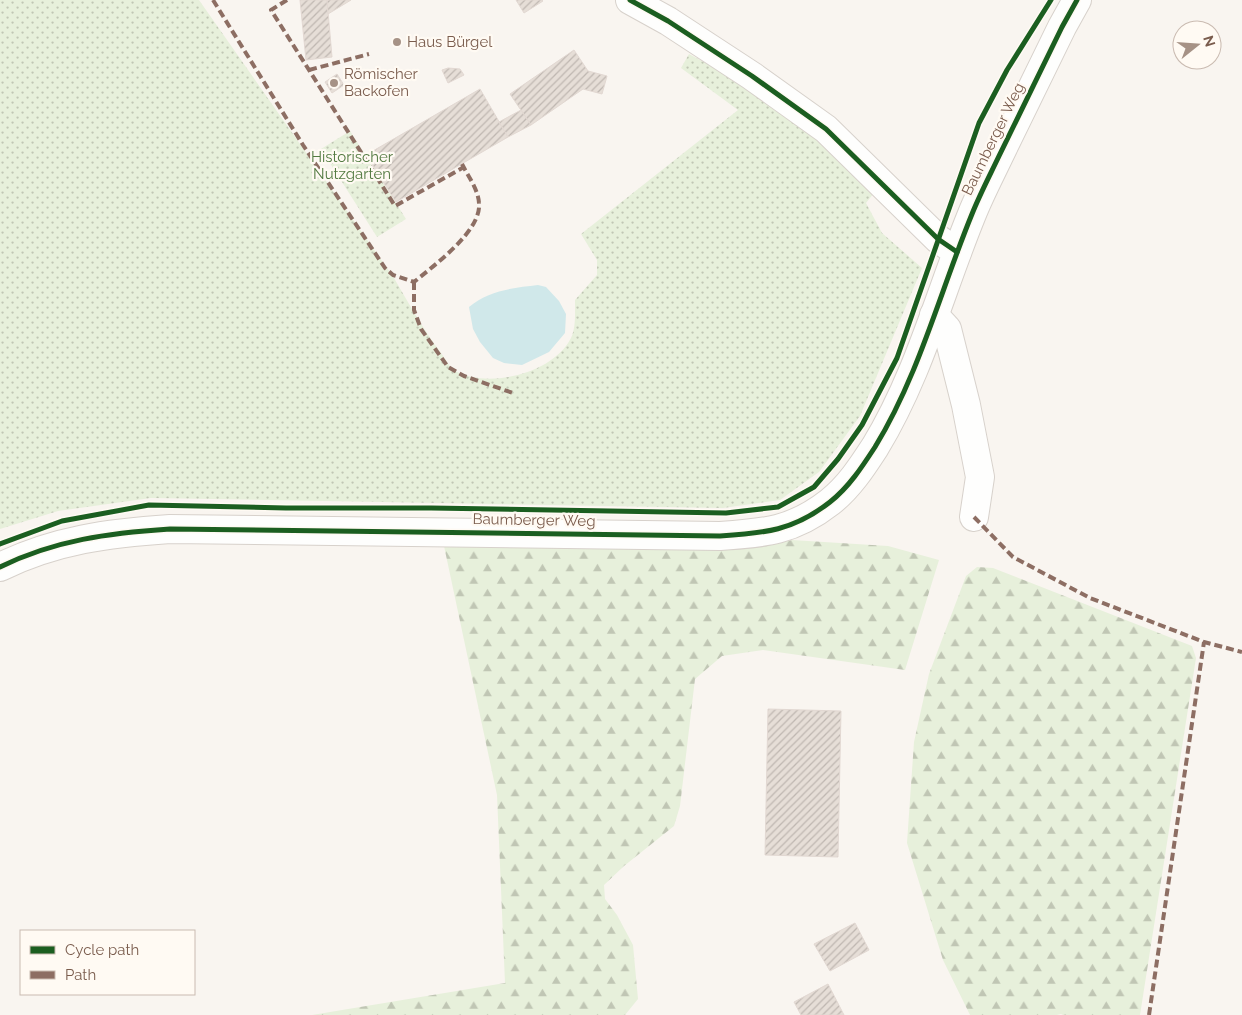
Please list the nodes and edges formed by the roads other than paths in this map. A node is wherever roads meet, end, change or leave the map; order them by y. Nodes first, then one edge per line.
1 (630, 0) edge
2 (1077, 0) edge
3 (957, 252) junction
4 (934, 315) junction
5 (974, 517) dead end
6 (0, 567) edge

1 - 3 street
2 - 3 street, Baumberger Weg
3 - 4 street, Baumberger Weg
4 - 5 street
4 - 6 street, Baumberger Weg

